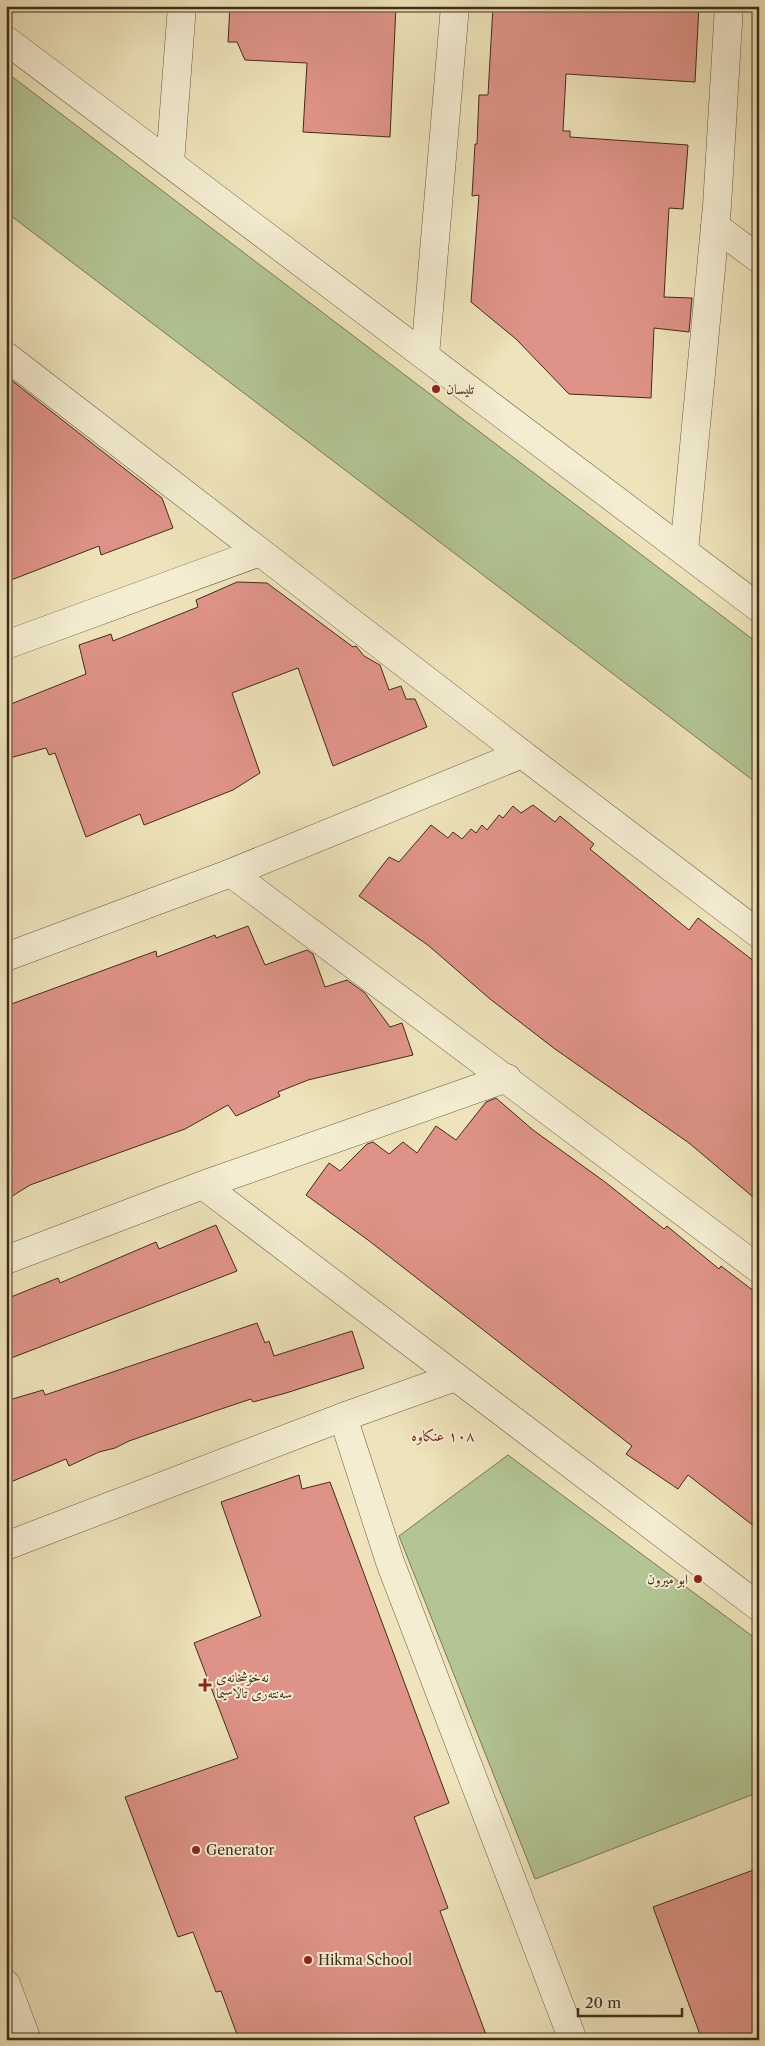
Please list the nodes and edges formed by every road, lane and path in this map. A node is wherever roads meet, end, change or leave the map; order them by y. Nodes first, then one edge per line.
1 (182, 6) edge
2 (455, 6) edge
3 (729, 6) edge
4 (6, 40) edge
5 (170, 163) junction
6 (715, 226) junction
7 (759, 259) edge
8 (6, 356) edge
9 (425, 356) junction
10 (684, 551) junction
11 (260, 552) junction
12 (759, 608) edge
13 (6, 645) edge
14 (522, 754) junction
15 (231, 873) junction
16 (759, 934) edge
17 (6, 957) edge
18 (506, 1078) junction
19 (203, 1185) junction
20 (6, 1260) edge
21 (759, 1269) edge
22 (455, 1377) junction
23 (343, 1417) junction
24 (6, 1546) edge
25 (759, 1608) edge
26 (6, 1984) edge
27 (27, 2040) edge
28 (573, 2040) edge

1 - 5 street
2 - 9 street
3 - 6 street
4 - 5 street
5 - 9 street
6 - 7 street
6 - 10 street
8 - 11 street
9 - 10 street
10 - 12 street
11 - 13 street
11 - 14 street
14 - 15 street
14 - 16 street
15 - 17 street
15 - 18 street
18 - 19 street
18 - 21 street
19 - 20 street
19 - 22 street
22 - 23 street
22 - 25 street
23 - 24 street
23 - 28 street
26 - 27 street

